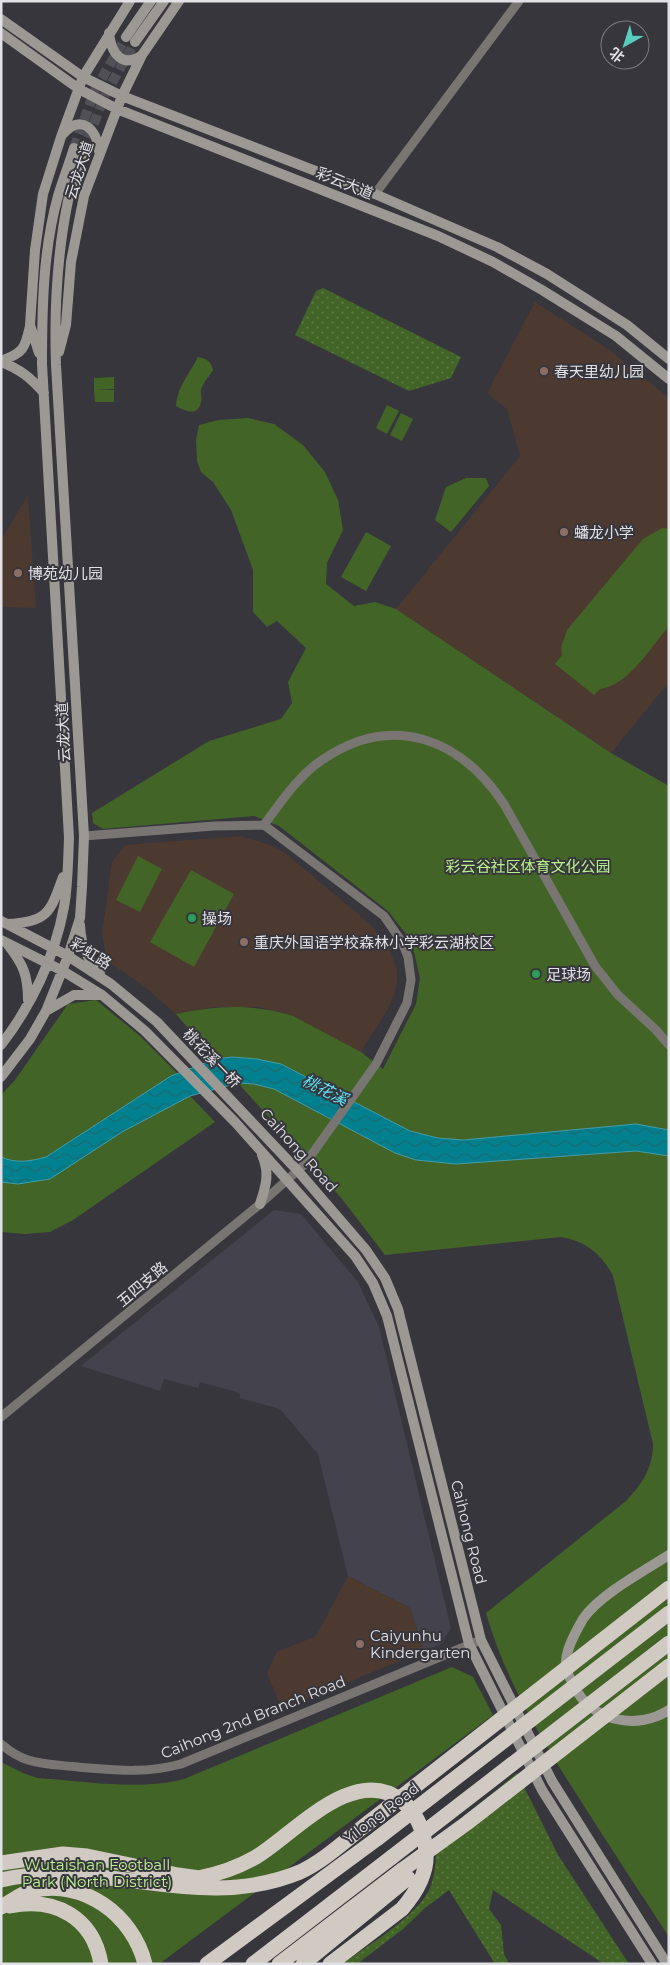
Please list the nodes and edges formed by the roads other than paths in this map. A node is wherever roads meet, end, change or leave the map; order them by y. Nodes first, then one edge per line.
1 (130, 1) edge
2 (151, 1) edge
3 (164, 1) edge
4 (179, 1) edge
5 (519, 1) edge
6 (1, 19) edge
7 (1, 33) edge
8 (109, 33) junction
9 (142, 55) junction
10 (83, 77) junction
11 (79, 88) junction
12 (122, 96) junction
13 (116, 109) junction
14 (61, 137) junction
15 (100, 152) junction
16 (375, 194) junction
17 (30, 325) junction
18 (669, 359) edge
19 (1, 362) edge
20 (42, 364) junction
21 (56, 365) junction
22 (669, 379) edge
23 (44, 393) junction
24 (264, 825) junction
25 (84, 836) junction
26 (68, 864) junction
27 (80, 918) junction
28 (4, 922) edge
29 (4, 941) edge
30 (53, 948) junction
31 (68, 956) junction
32 (46, 963) junction
33 (63, 971) junction
34 (111, 984) junction
35 (102, 995) junction
36 (28, 1006) junction
37 (46, 1012) junction
38 (156, 1022) joint
39 (145, 1031) joint
40 (1, 1045) edge
41 (669, 1045) edge
42 (1, 1077) edge
43 (247, 1114) joint
44 (235, 1122) joint
45 (260, 1149) junction
46 (302, 1167) junction
47 (288, 1180) junction
48 (260, 1204) junction
49 (1, 1417) edge
50 (669, 1555) edge
51 (669, 1588) edge
52 (669, 1613) edge
53 (481, 1640) junction
54 (469, 1644) junction
55 (669, 1644) edge
56 (669, 1666) edge
57 (669, 1710) edge
58 (1, 1744) edge
59 (1, 1863) edge
60 (405, 1874) junction
61 (198, 1878) junction
62 (1, 1880) edge
63 (178, 1880) junction
64 (272, 1881) junction
65 (1, 1907) edge
66 (145, 1961) edge
67 (101, 1964) edge
68 (207, 1964) edge
69 (253, 1964) edge
70 (279, 1964) edge
71 (303, 1964) edge
72 (330, 1964) edge
73 (652, 1964) edge
74 (667, 1964) edge

1 - 8 main road, 云龙大道
2 - 3 main road
4 - 9 main road, 云龙大道
5 - 16 street
6 - 10 main road, 彩云大道
7 - 11 main road, 彩云大道
8 - 9 main road
8 - 10 main road, 云龙大道
9 - 12 main road, 云龙大道
10 - 11 main road, 云龙大道
10 - 12 main road, 彩云大道
11 - 13 main road, 彩云大道
11 - 14 main road, 云龙大道
12 - 13 main road, 云龙大道
12 - 16 main road, 彩云大道
13 - 15 main road, 云龙大道
13 - 22 main road, 彩云大道
14 - 15 main road
14 - 17 main road, 云龙大道
15 - 21 main road, 云龙大道
16 - 18 main road, 彩云大道
17 - 19 main road
17 - 20 main road, 云龙大道
19 - 23 main road
20 - 21 main road, 云龙大道
20 - 23 main road, 云龙大道
21 - 25 main road, 云龙大道
23 - 26 main road, 云龙大道
24 - 25 street
24 - 41 street
24 - 46 street, 五四支路
25 - 27 main road, 云龙大道
26 - 28 main road
26 - 30 main road, 云龙大道
27 - 31 main road, 云龙大道
27 - 34 main road
28 - 30 main road, 彩虹路
29 - 32 main road, 彩虹路
29 - 36 main road
30 - 31 main road, 彩虹路
30 - 32 main road, 云龙大道
31 - 33 main road, 云龙大道
31 - 34 main road, 彩虹路
32 - 33 main road, 彩虹路
32 - 36 main road, 云龙大道
33 - 35 main road, 彩虹路
33 - 37 main road, 云龙大道
34 - 38 main road, 彩虹路
35 - 37 main road
35 - 39 main road, 彩虹路
36 - 40 main road, 云龙大道
37 - 42 main road, 云龙大道
38 - 43 main road, 桃花溪一桥
39 - 44 main road, 桃花溪一桥
43 - 46 main road, Caihong Road
44 - 45 main road, Caihong Road
45 - 47 main road, Caihong Road
45 - 48 main road
46 - 47 street, 五四支路
46 - 53 main road, Caihong Road
47 - 48 street, 五四支路
47 - 54 main road, Caihong Road
48 - 49 street, 五四支路
50 - 57 main road, bridge
51 - 64 highway, bridge
52 - 68 highway, Yilong Road, bridge
53 - 54 street, Caihong 2nd Branch Road
53 - 74 main road, Caihong Road
54 - 58 street, Caihong 2nd Branch Road
54 - 73 main road, Caihong Road
55 - 69 highway, bridge
56 - 60 highway, bridge
59 - 63 highway
60 - 70 highway
60 - 71 highway
61 - 63 highway
61 - 64 highway
61 - 72 highway
62 - 63 highway
63 - 64 highway
65 - 66 highway
65 - 67 highway

